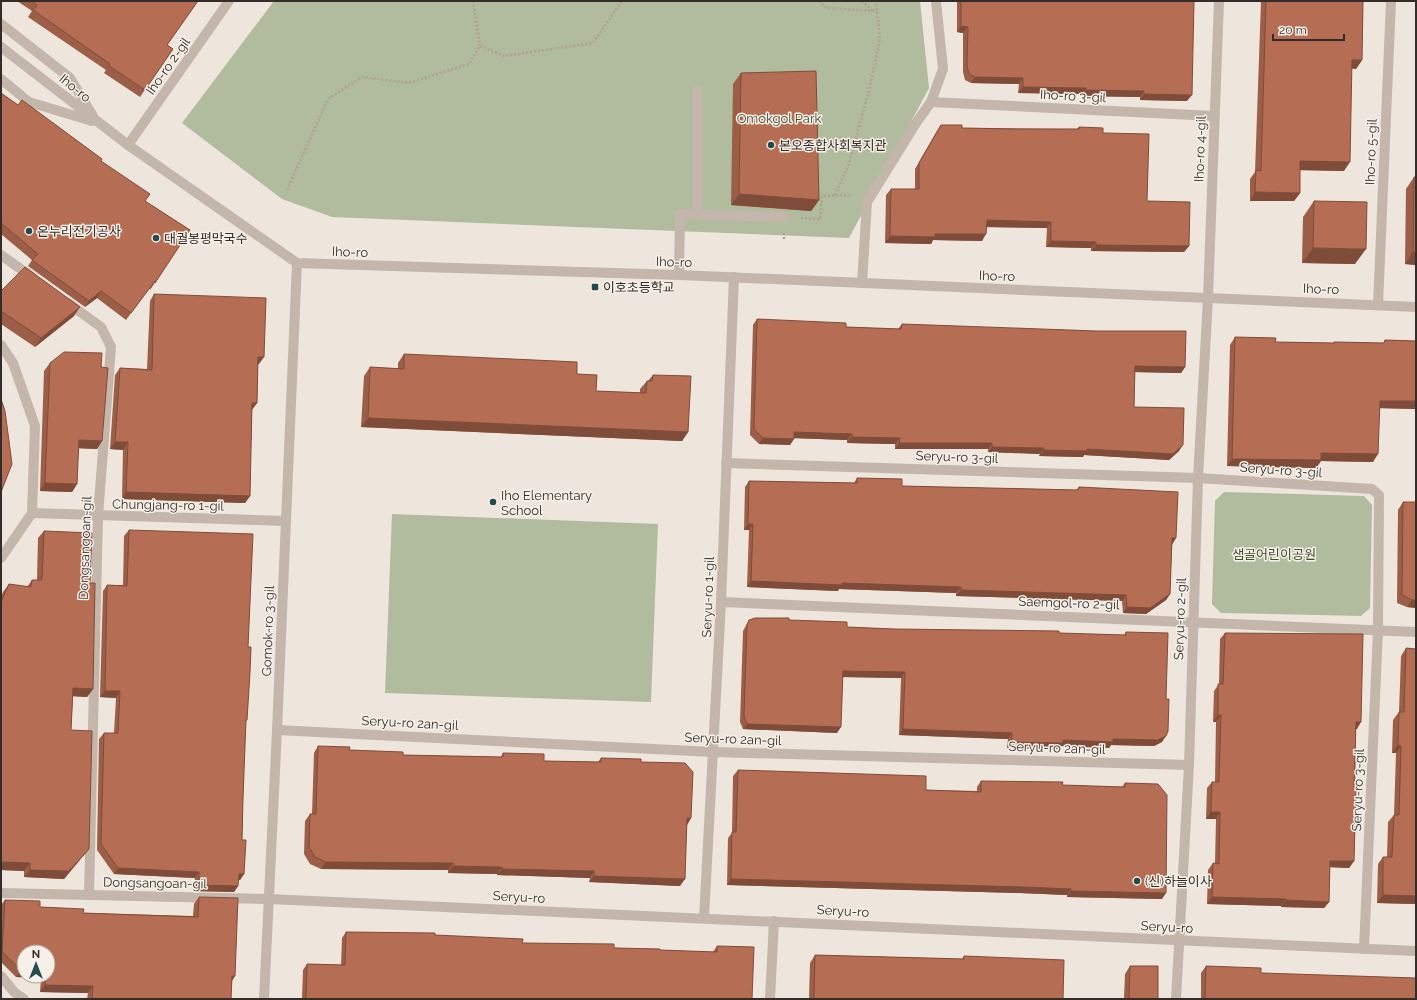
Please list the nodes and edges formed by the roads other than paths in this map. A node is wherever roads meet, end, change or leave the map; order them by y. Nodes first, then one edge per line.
1 (229, 1) edge
2 (936, 1) edge
3 (1219, 1) edge
4 (1391, 1) edge
5 (1, 24) edge
6 (1, 47) edge
7 (1, 79) edge
8 (698, 91) dead end
9 (931, 102) junction
10 (1214, 116) junction
11 (97, 123) junction
12 (128, 146) junction
13 (697, 214) junction
14 (784, 217) edge
15 (1, 255) edge
16 (297, 263) junction
17 (679, 275) junction
18 (734, 277) junction
19 (39, 282) edge
20 (862, 283) junction
21 (58, 296) edge
22 (1208, 298) junction
23 (1378, 305) junction
24 (1416, 307) edge
25 (1, 345) edge
26 (726, 463) junction
27 (1198, 478) junction
28 (32, 513) junction
29 (98, 516) junction
30 (286, 521) junction
31 (1, 558) edge
32 (721, 602) junction
33 (1193, 621) junction
34 (1378, 630) junction
35 (1416, 632) edge
36 (277, 730) junction
37 (713, 752) junction
38 (1189, 765) junction
39 (1, 893) edge
40 (89, 895) junction
41 (269, 899) junction
42 (704, 918) junction
43 (774, 921) junction
44 (1179, 940) junction
45 (1364, 950) junction
46 (1416, 951) edge
47 (1, 976) edge
48 (24, 999) edge
49 (264, 999) edge
50 (770, 999) edge
51 (1176, 999) edge

1 - 12 street, Iho-ro 2-gil
2 - 9 street
3 - 10 street, Iho-ro 4-gil
4 - 23 street, Iho-ro 5-gil
5 - 11 street
6 - 11 street, Iho-ro
7 - 11 street
8 - 13 street
9 - 10 street, Iho-ro 3-gil
9 - 20 street
10 - 22 street, Iho-ro 4-gil
11 - 12 street, Iho-ro
12 - 16 street, Iho-ro
13 - 14 street
13 - 17 street
15 - 19 street
16 - 17 street, Iho-ro
16 - 30 street, Gomok-ro 3-gil
17 - 18 street, Iho-ro
18 - 20 street, Iho-ro
18 - 26 street, Seryu-ro 1-gil
20 - 22 street, Iho-ro
21 - 29 street, Dongsangoan-gil
22 - 23 street, Iho-ro
22 - 27 street, Seryu-ro 2-gil
23 - 24 street, Iho-ro
25 - 28 street
26 - 27 street, Seryu-ro 3-gil
26 - 32 street, Seryu-ro 1-gil
27 - 33 street, Seryu-ro 2-gil
27 - 34 street, Seryu-ro 3-gil
28 - 29 street, Chungjang-ro 1-gil
28 - 31 street
29 - 30 street, Chungjang-ro 1-gil
29 - 40 street, Dongsangoan-gil
30 - 36 street, Gomok-ro 3-gil
32 - 33 street, Saemgol-ro 2-gil
32 - 37 street, Seryu-ro 1-gil
33 - 34 street, Saemgol-ro 2-gil
33 - 38 street, Seryu-ro 2-gil
34 - 35 street, Saemgol-ro 2-gil
34 - 45 street, Seryu-ro 3-gil
36 - 37 street, Seryu-ro 2an-gil
36 - 41 street, Gomok-ro 3-gil
37 - 38 street, Seryu-ro 2an-gil
37 - 42 street, Seryu-ro 1-gil
38 - 44 street, Seryu-ro 2-gil
39 - 40 street, Dongsangoan-gil
40 - 41 street, Dongsangoan-gil
41 - 42 street, Seryu-ro
41 - 49 street, Gomok-ro 3-gil
42 - 43 street, Seryu-ro
43 - 44 street, Seryu-ro
43 - 50 street
44 - 45 street, Seryu-ro
44 - 51 street, Seryu-ro 2-gil
45 - 46 street, Seryu-ro
47 - 48 street

